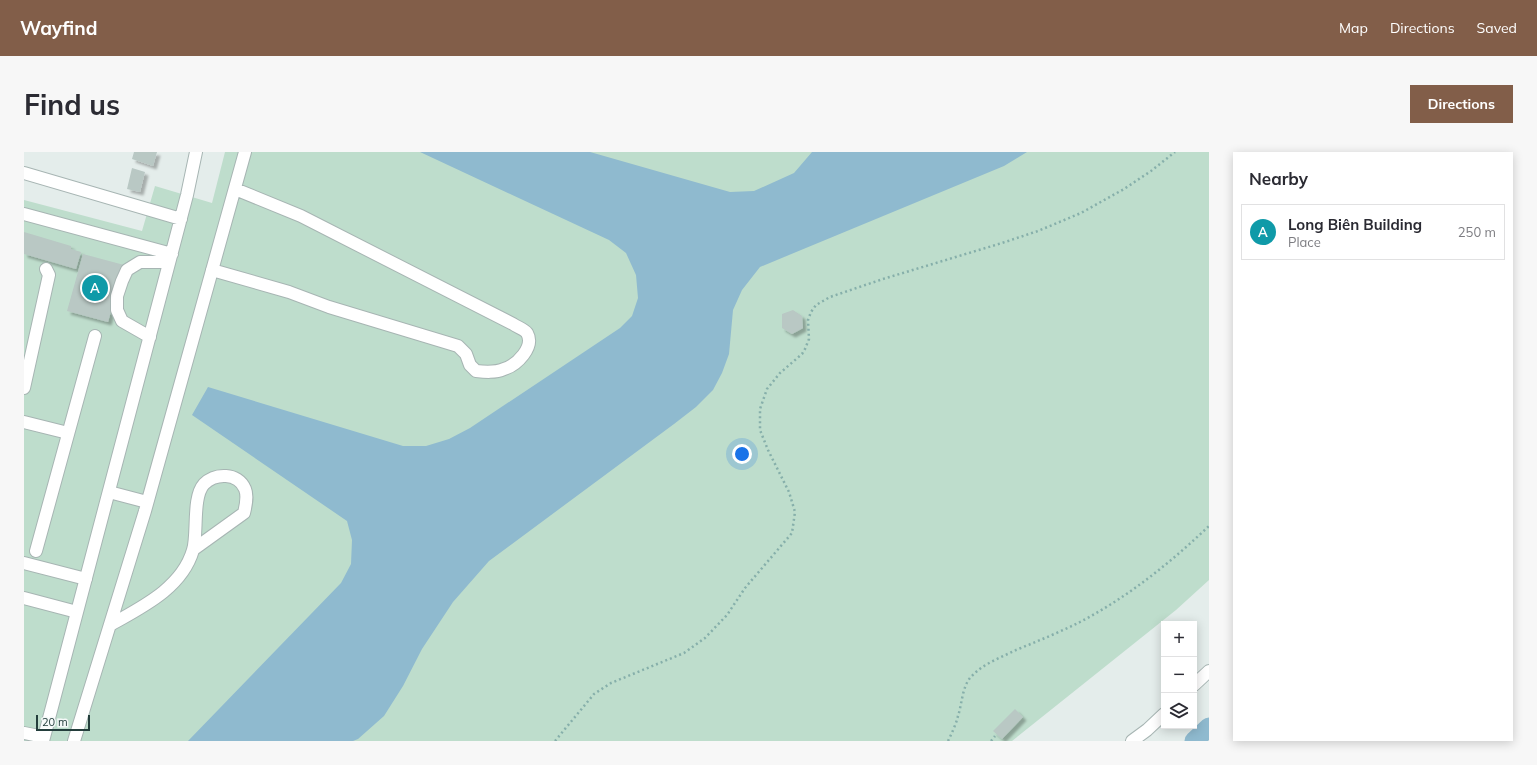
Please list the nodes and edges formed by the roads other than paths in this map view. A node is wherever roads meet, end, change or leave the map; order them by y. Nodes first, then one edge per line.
1 (196, 152) edge
2 (245, 152) edge
3 (24, 173) edge
4 (235, 189) junction
5 (24, 214) edge
6 (181, 219) junction
7 (170, 258) junction
8 (46, 269) dead end
9 (212, 270) junction
10 (95, 336) dead end
11 (150, 337) junction
12 (24, 388) edge
13 (24, 422) edge
14 (68, 433) junction
15 (109, 492) junction
16 (147, 502) junction
17 (194, 549) junction
18 (36, 552) dead end
19 (24, 563) edge
20 (86, 579) junction
21 (24, 598) edge
22 (77, 612) junction
23 (110, 625) junction
24 (1209, 671) edge
25 (1197, 682) edge
26 (1161, 717) edge
27 (24, 732) edge
28 (44, 739) edge
29 (74, 741) edge
30 (1132, 741) edge

1 - 6 street
2 - 4 street
3 - 6 street
4 - 9 street
4 - 9 street
5 - 7 street
6 - 7 street
7 - 11 street
7 - 11 street
8 - 12 street
9 - 16 street
10 - 14 street
11 - 15 street
13 - 14 street
14 - 18 street
15 - 16 street
15 - 20 street
16 - 23 street
17 - 17 street
17 - 23 street
19 - 20 street
20 - 22 street
21 - 22 street
22 - 28 street
23 - 29 street
24 - 25 street
26 - 30 street
27 - 28 street

